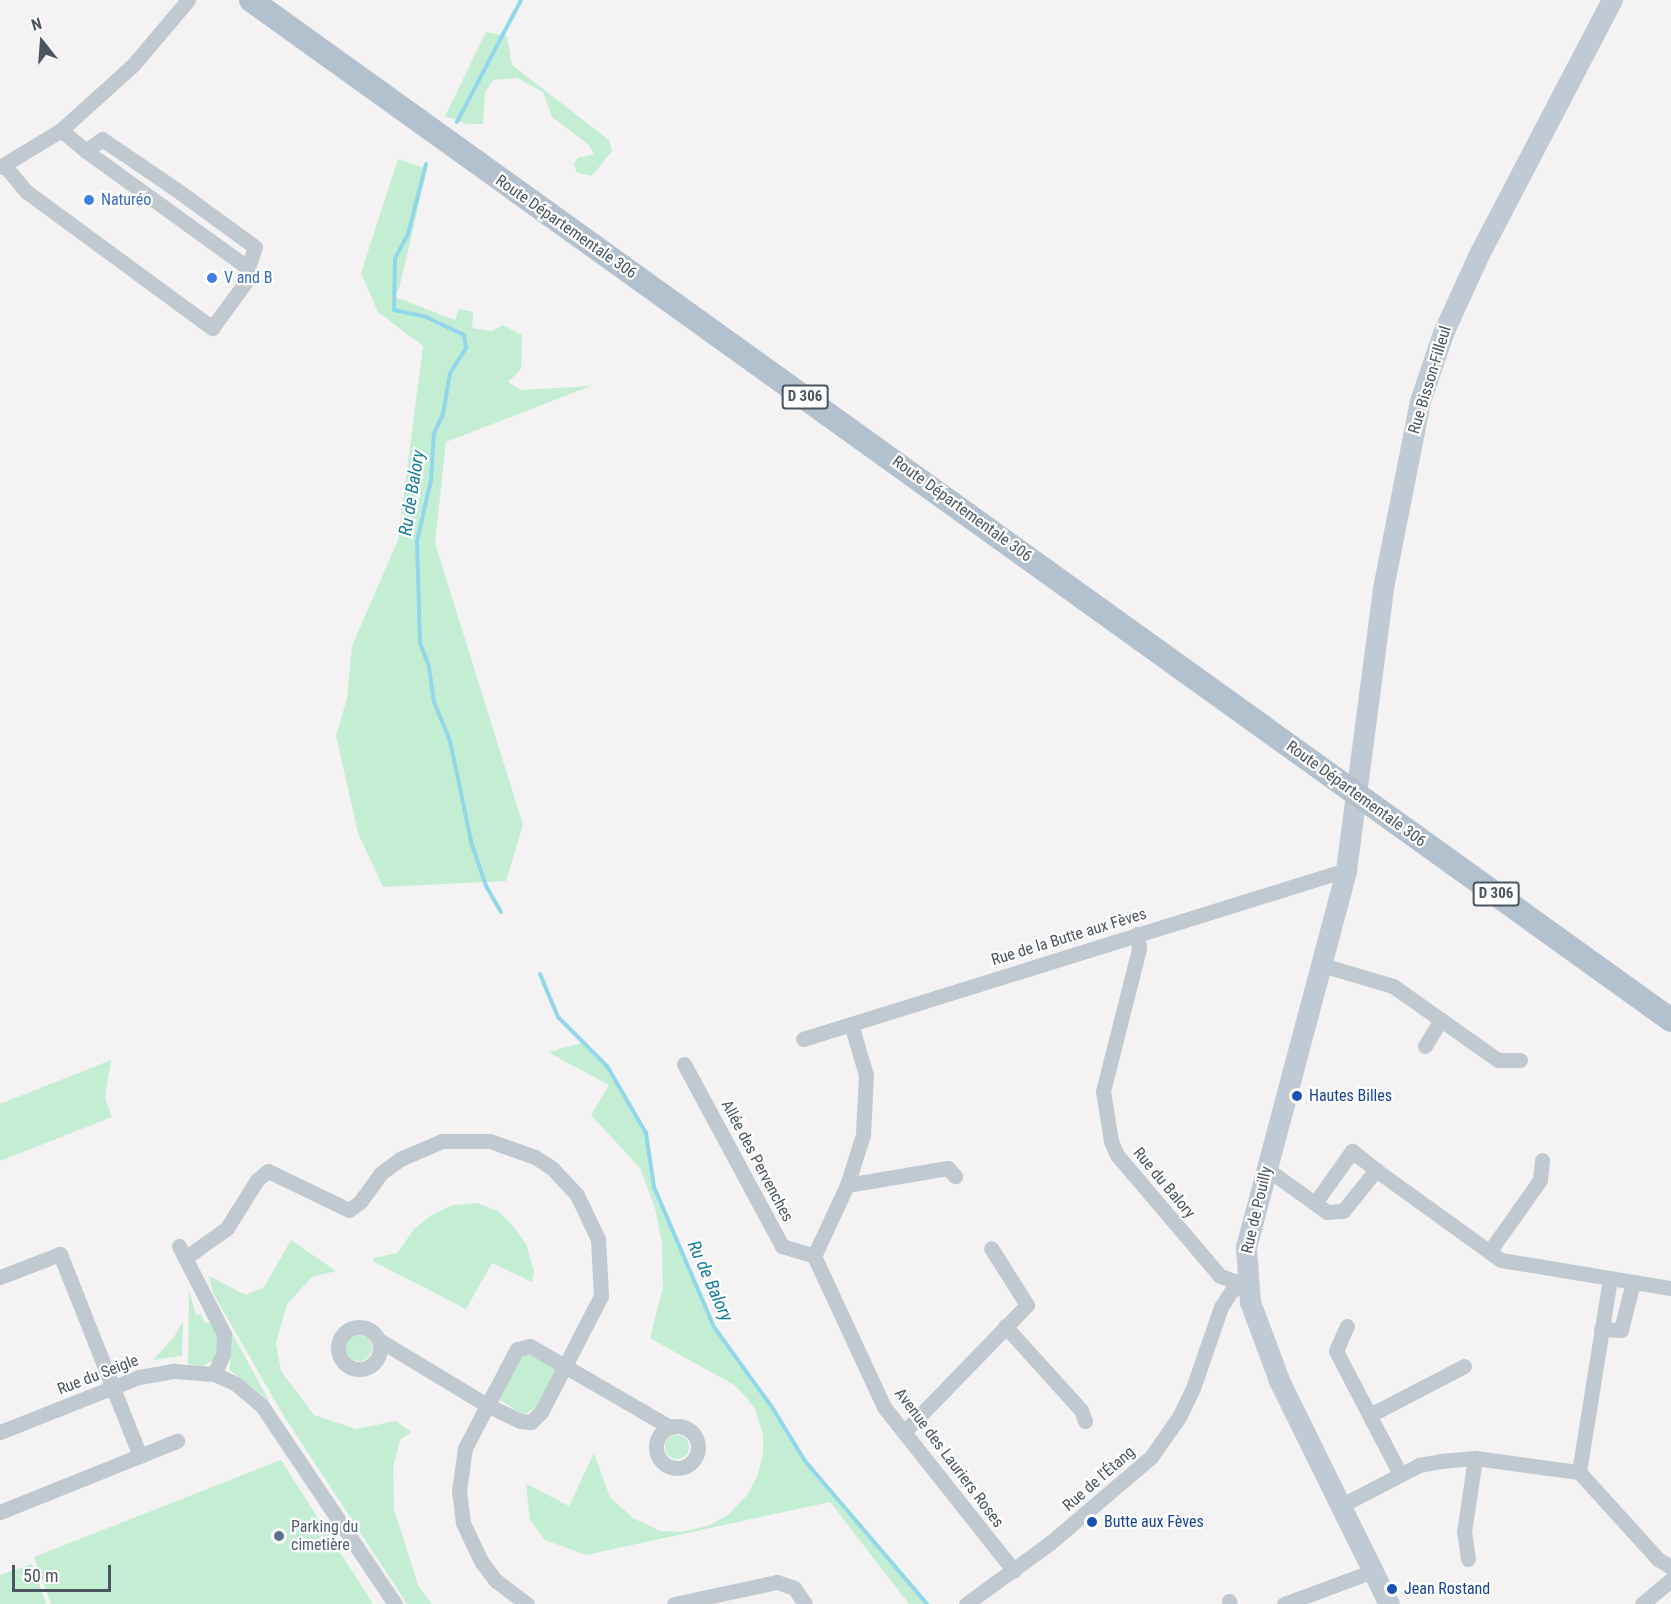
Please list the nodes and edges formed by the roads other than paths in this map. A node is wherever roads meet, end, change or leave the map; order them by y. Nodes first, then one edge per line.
1 (188, 0) edge
2 (251, 0) edge
3 (1612, 0) edge
4 (61, 130) junction
5 (86, 151) junction
6 (2, 166) edge
7 (174, 188) junction
8 (156, 201) junction
9 (248, 268) junction
10 (1357, 795) junction
11 (1346, 870) junction
12 (1137, 934) junction
13 (1322, 965) junction
14 (1441, 1019) junction
15 (1671, 1020) edge
16 (851, 1024) junction
17 (803, 1039) dead end
18 (1425, 1046) dead end
19 (1520, 1060) dead end
20 (684, 1064) dead end
21 (1542, 1160) dead end
22 (1267, 1168) junction
23 (1376, 1170) junction
24 (955, 1176) dead end
25 (847, 1185) junction
26 (1315, 1203) junction
27 (991, 1248) dead end
28 (1489, 1252) junction
29 (814, 1256) junction
30 (0, 1278) edge
31 (1610, 1278) junction
32 (1633, 1282) junction
33 (1246, 1285) junction
34 (1671, 1288) edge
35 (1005, 1326) junction
36 (1347, 1326) dead end
37 (1601, 1329) junction
38 (379, 1340) dead end
39 (566, 1366) junction
40 (1464, 1366) dead end
41 (214, 1374) junction
42 (113, 1387) junction
43 (485, 1404) junction
44 (1370, 1415) junction
45 (1085, 1421) dead end
46 (670, 1427) dead end
47 (0, 1432) edge
48 (904, 1432) junction
49 (177, 1441) dead end
50 (140, 1456) junction
51 (1475, 1458) junction
52 (1579, 1472) junction
53 (1400, 1474) junction
54 (1340, 1506) junction
55 (0, 1512) edge
56 (1468, 1559) dead end
57 (1671, 1567) edge
58 (1014, 1571) junction
59 (1373, 1571) junction
60 (1671, 1580) edge
61 (395, 1604) edge
62 (527, 1604) edge
63 (674, 1604) edge
64 (805, 1604) edge
65 (966, 1604) edge
66 (1284, 1604) edge
67 (1389, 1604) edge
68 (1642, 1604) edge

1 - 4 street
2 - 10 main road, Route Départementale 306 / D 306
3 - 10 street, Rue Bisson-Filleul
4 - 5 street
4 - 6 street
5 - 7 street
5 - 8 street
6 - 9 street
7 - 8 street
7 - 9 street
8 - 9 street
10 - 11 street, Rue de Pouilly
10 - 15 main road, Route Départementale 306 / D 306
11 - 12 street, Rue de la Butte aux Fèves
11 - 13 street, Rue de Pouilly
12 - 16 street, Rue de la Butte aux Fèves
12 - 33 street, Rue du Balory
13 - 14 street
13 - 22 street, Rue de Pouilly
14 - 18 street
14 - 19 street
16 - 17 street, Rue de la Butte aux Fèves
16 - 25 street
20 - 29 street, Allée des Pervenches
21 - 28 street
22 - 26 street
22 - 33 street, Rue de Pouilly
23 - 26 street
23 - 26 street
23 - 28 street
24 - 25 street
25 - 29 street
27 - 35 street
28 - 31 street
29 - 48 street, Avenue des Lauriers Roses
30 - 42 street
31 - 32 street
31 - 37 street
32 - 34 street
32 - 37 street
33 - 54 street, Rue de Pouilly
33 - 58 street, Rue de l'Étang
35 - 45 street
35 - 48 street
36 - 44 street
37 - 52 street
38 - 43 street
39 - 41 street
39 - 43 street
39 - 43 street
39 - 46 street
40 - 44 street
41 - 42 street, Rue du Seigle
41 - 61 street
42 - 47 street, Rue du Seigle
42 - 50 street
43 - 62 street
44 - 53 street
48 - 58 street, Avenue des Lauriers Roses
49 - 50 street
50 - 55 street
51 - 52 street
51 - 53 street
51 - 56 street
52 - 57 street
53 - 54 street
54 - 59 street, Rue de Pouilly
58 - 65 street, Rue de l'Étang
59 - 66 street
59 - 67 street, Rue de Pouilly
60 - 68 street
63 - 64 street

